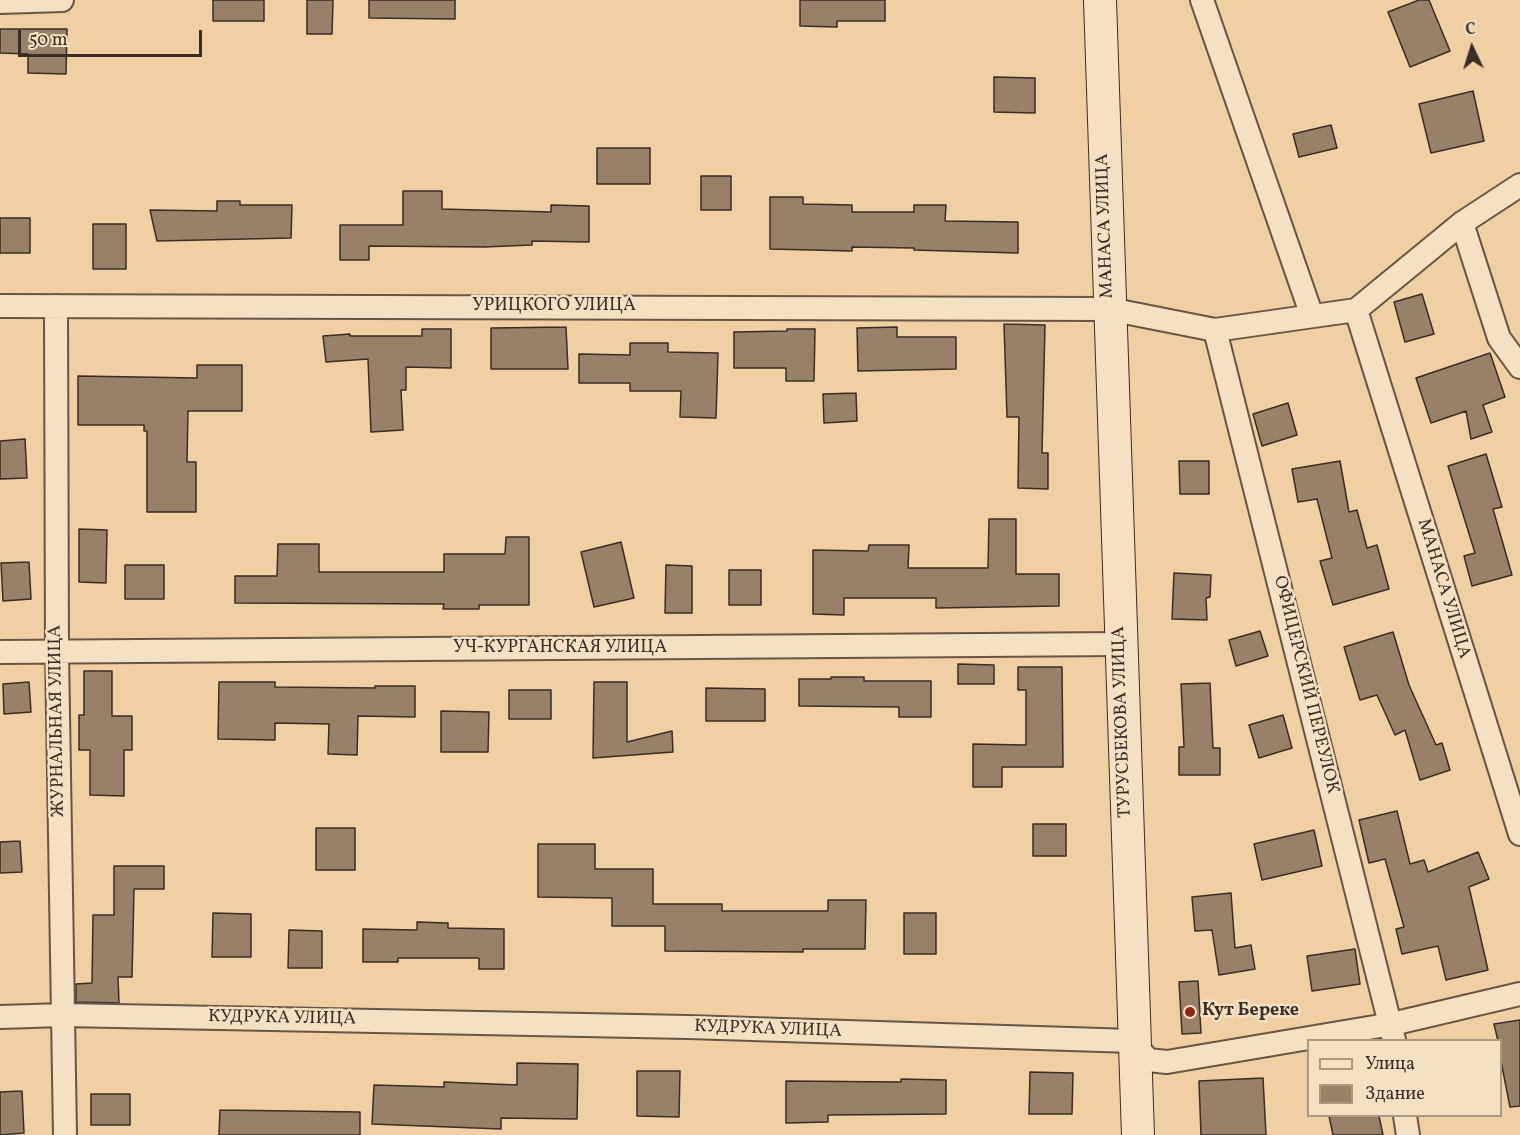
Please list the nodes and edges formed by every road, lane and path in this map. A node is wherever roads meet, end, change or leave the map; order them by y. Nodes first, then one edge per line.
1 (62, 0) edge
2 (1100, 0) edge
3 (1202, 0) edge
4 (0, 2) edge
5 (1520, 185) edge
6 (1462, 222) junction
7 (0, 306) edge
8 (56, 306) junction
9 (1109, 309) junction
10 (1356, 310) junction
11 (1312, 316) junction
12 (1215, 330) junction
13 (1520, 367) edge
14 (1121, 644) junction
15 (0, 652) edge
16 (57, 653) junction
17 (1520, 834) edge
18 (1520, 994) edge
19 (63, 1015) junction
20 (0, 1017) edge
21 (1393, 1033) edge
22 (1346, 1039) edge
23 (1133, 1041) junction
24 (1307, 1044) edge
25 (1405, 1117) edge
26 (65, 1135) edge
27 (1138, 1135) edge
28 (1408, 1135) edge

1 - 4 street
2 - 9 street, МАНАСА УЛИЦА
3 - 11 street
5 - 6 street
6 - 10 street
6 - 13 street
7 - 8 street, УРИЦКОГО УЛИЦА
8 - 9 street, УРИЦКОГО УЛИЦА
8 - 16 street, ЖУРНАЛЬНАЯ УЛИЦА
9 - 12 street, МАНАСА УЛИЦА
9 - 14 street, ТУРУСБЕКОВА УЛИЦА
10 - 11 street, МАНАСА УЛИЦА
10 - 17 street, МАНАСА УЛИЦА
11 - 12 street, МАНАСА УЛИЦА
12 - 21 street, ОФИЦЕРСКИЙ ПЕРЕУЛОК
14 - 16 street, УЧ-КУРГАНСКАЯ УЛИЦА
14 - 23 street, ТУРУСБЕКОВА УЛИЦА
15 - 16 street, УЧ-КУРГАНСКАЯ УЛИЦА
16 - 19 street, ЖУРНАЛЬНАЯ УЛИЦА
18 - 21 street
19 - 20 street, КУДРУКА УЛИЦА
19 - 23 street, КУДРУКА УЛИЦА
19 - 26 street, ЖУРНАЛЬНАЯ УЛИЦА
21 - 22 street
23 - 24 street
23 - 27 street, ТУРУСБЕКОВА УЛИЦА
25 - 28 street

